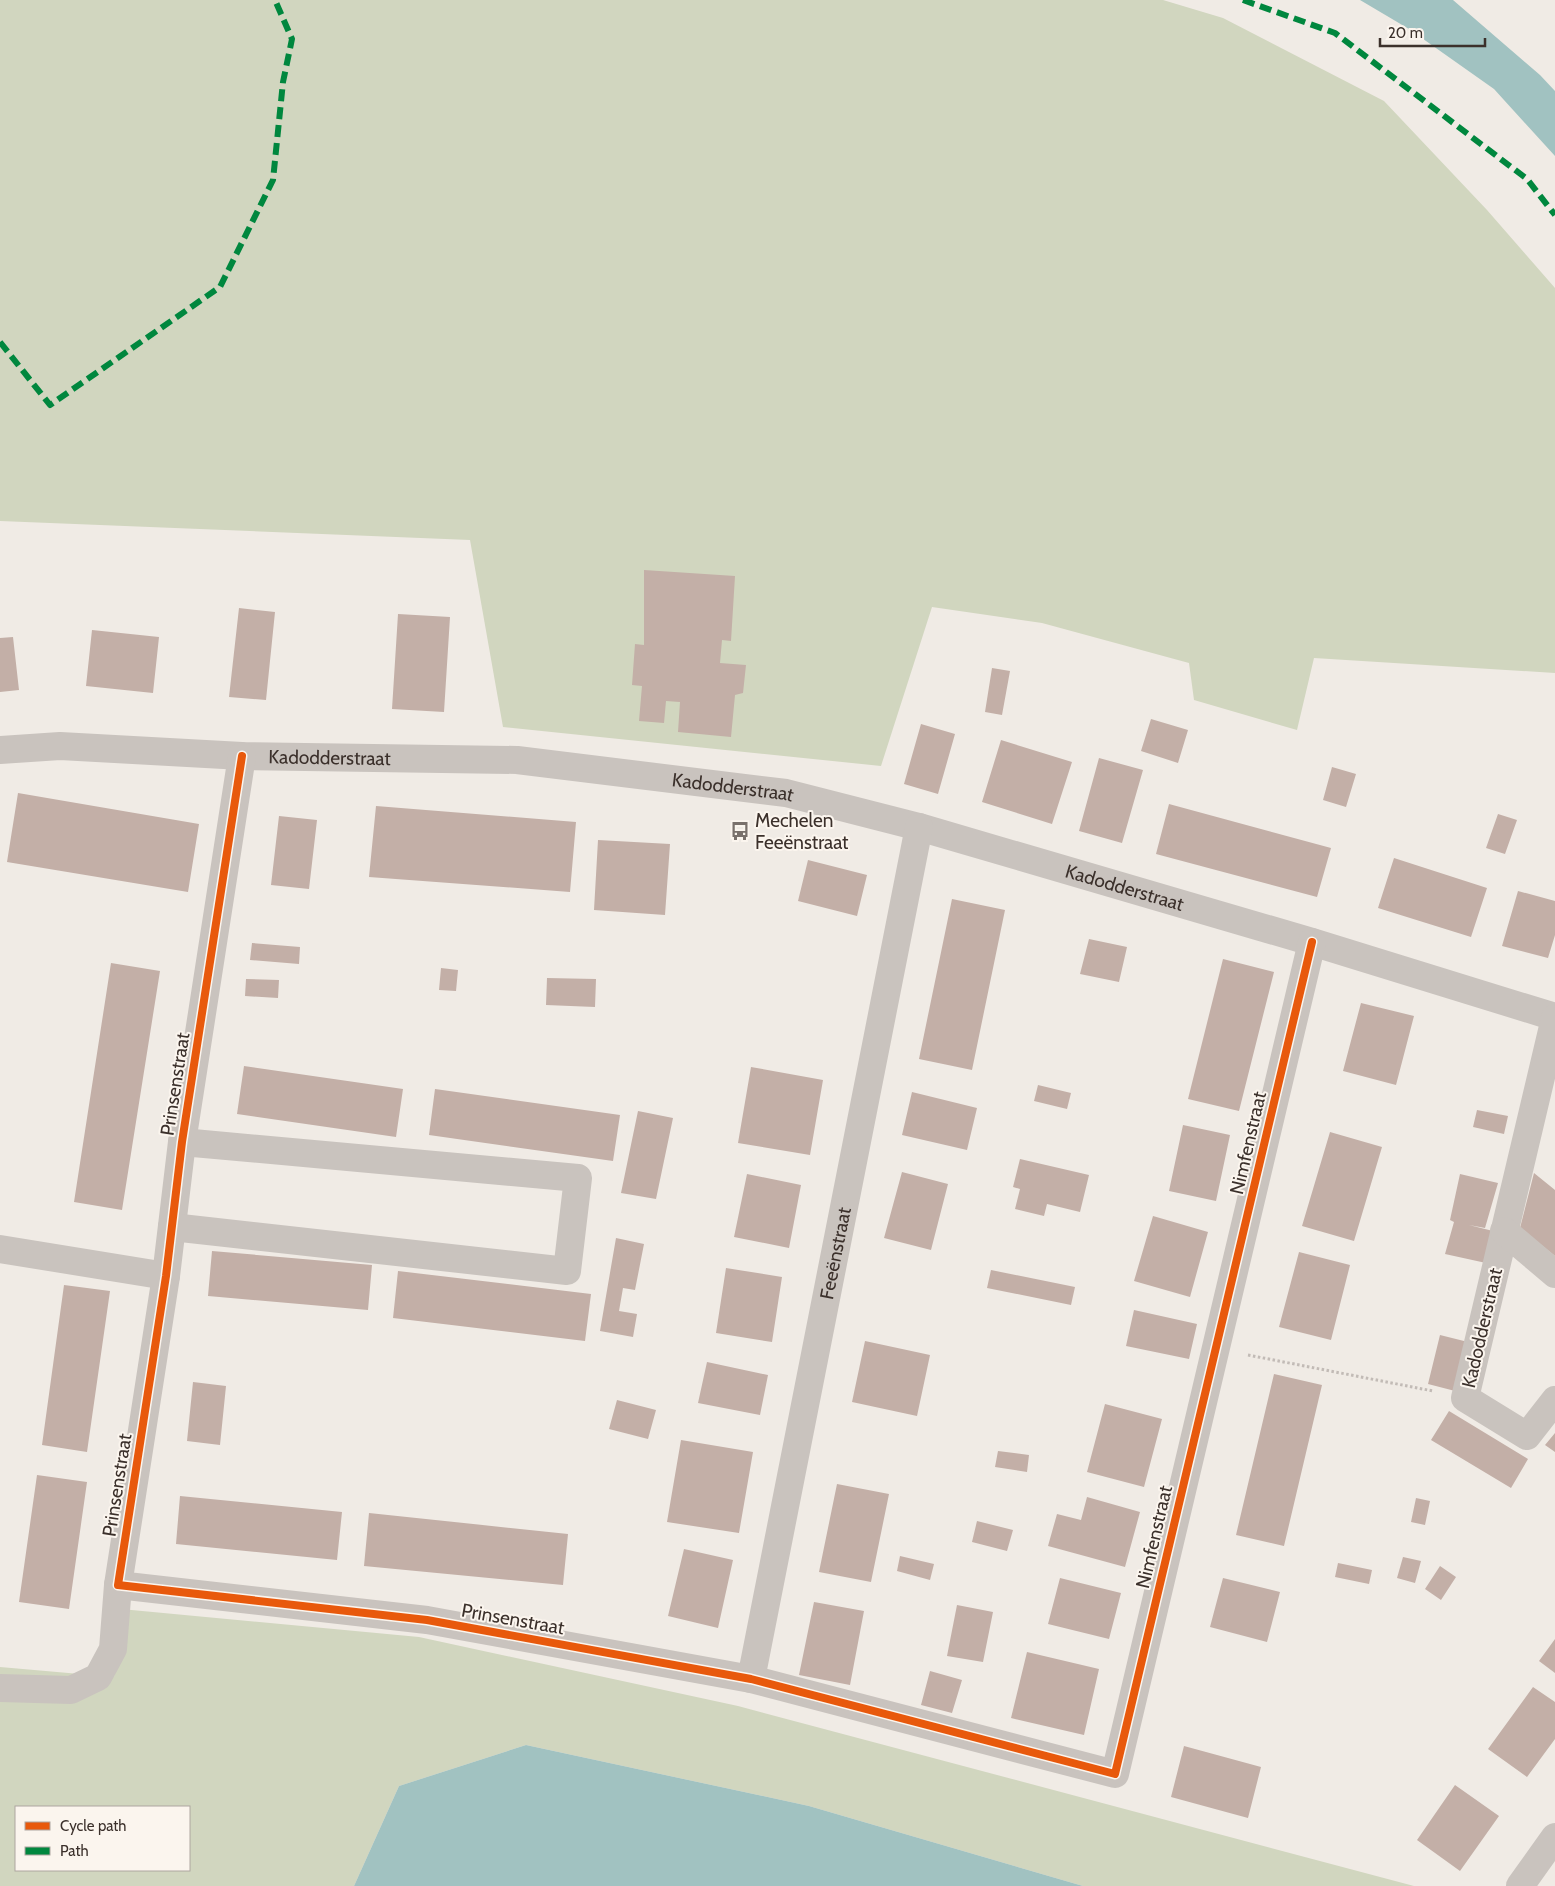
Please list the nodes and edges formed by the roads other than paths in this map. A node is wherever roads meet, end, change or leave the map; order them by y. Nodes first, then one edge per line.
1 (0, 750) edge
2 (242, 756) junction
3 (919, 827) junction
4 (1312, 942) junction
5 (1555, 1018) edge
6 (182, 1142) junction
7 (172, 1227) junction
8 (1504, 1231) junction
9 (0, 1249) edge
10 (1555, 1274) edge
11 (166, 1276) junction
12 (1555, 1400) edge
13 (118, 1585) junction
14 (751, 1680) junction
15 (0, 1688) edge
16 (1555, 1837) edge
17 (1520, 1886) edge

1 - 2 street, Kadodderstraat
2 - 3 street, Kadodderstraat
2 - 6 street, Prinsenstraat
3 - 4 street, Kadodderstraat
3 - 14 street, Feeënstraat
4 - 5 street, Kadodderstraat
4 - 14 street, Nimfenstraat
5 - 8 street, Kadodderstraat
6 - 7 street, Prinsenstraat
6 - 7 street, Prinsenstraat
7 - 11 street, Prinsenstraat
8 - 10 street
8 - 12 street, Kadodderstraat
9 - 11 street
11 - 13 street, Prinsenstraat
13 - 14 street, Prinsenstraat
13 - 15 street, Prinsenstraat
16 - 17 street

